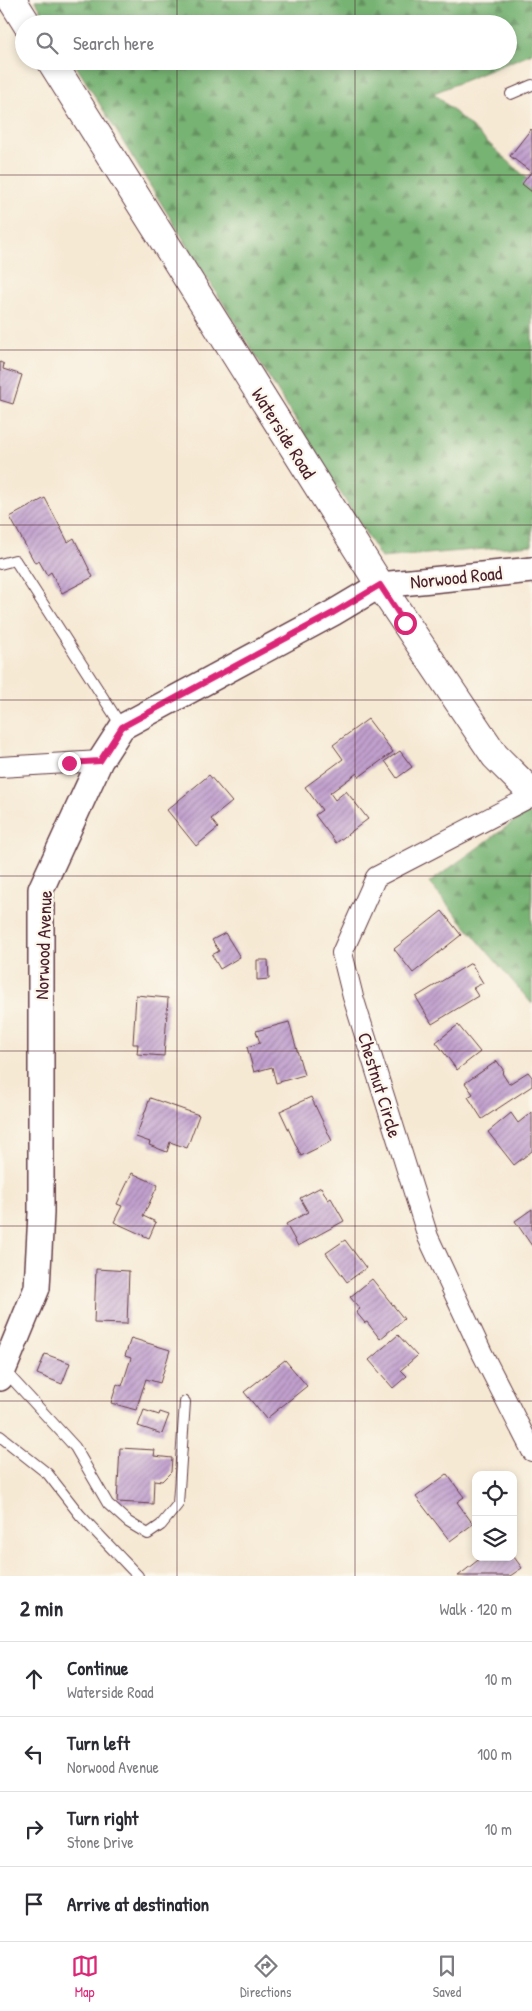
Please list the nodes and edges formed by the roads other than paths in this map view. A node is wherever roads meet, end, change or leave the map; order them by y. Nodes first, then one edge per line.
1 (12, 0) edge
2 (21, 15) edge
3 (57, 70) edge
4 (532, 85) edge
5 (511, 94) dead end
6 (0, 564) edge
7 (532, 570) edge
8 (380, 585) junction
9 (122, 727) junction
10 (100, 761) junction
11 (0, 767) edge
12 (532, 794) edge
13 (4, 1360) edge
14 (185, 1402) dead end
15 (0, 1436) edge
16 (532, 1451) edge
17 (138, 1576) edge

1 - 2 main road
3 - 8 main road, Waterside Road
4 - 5 lane
6 - 9 lane
7 - 8 street, Norwood Road
8 - 9 street, Norwood Avenue
8 - 12 main road, Waterside Road
9 - 10 street, Norwood Avenue
10 - 11 street
10 - 13 street, Norwood Avenue
12 - 16 street, Chestnut Circle
13 - 14 lane
15 - 17 lane

